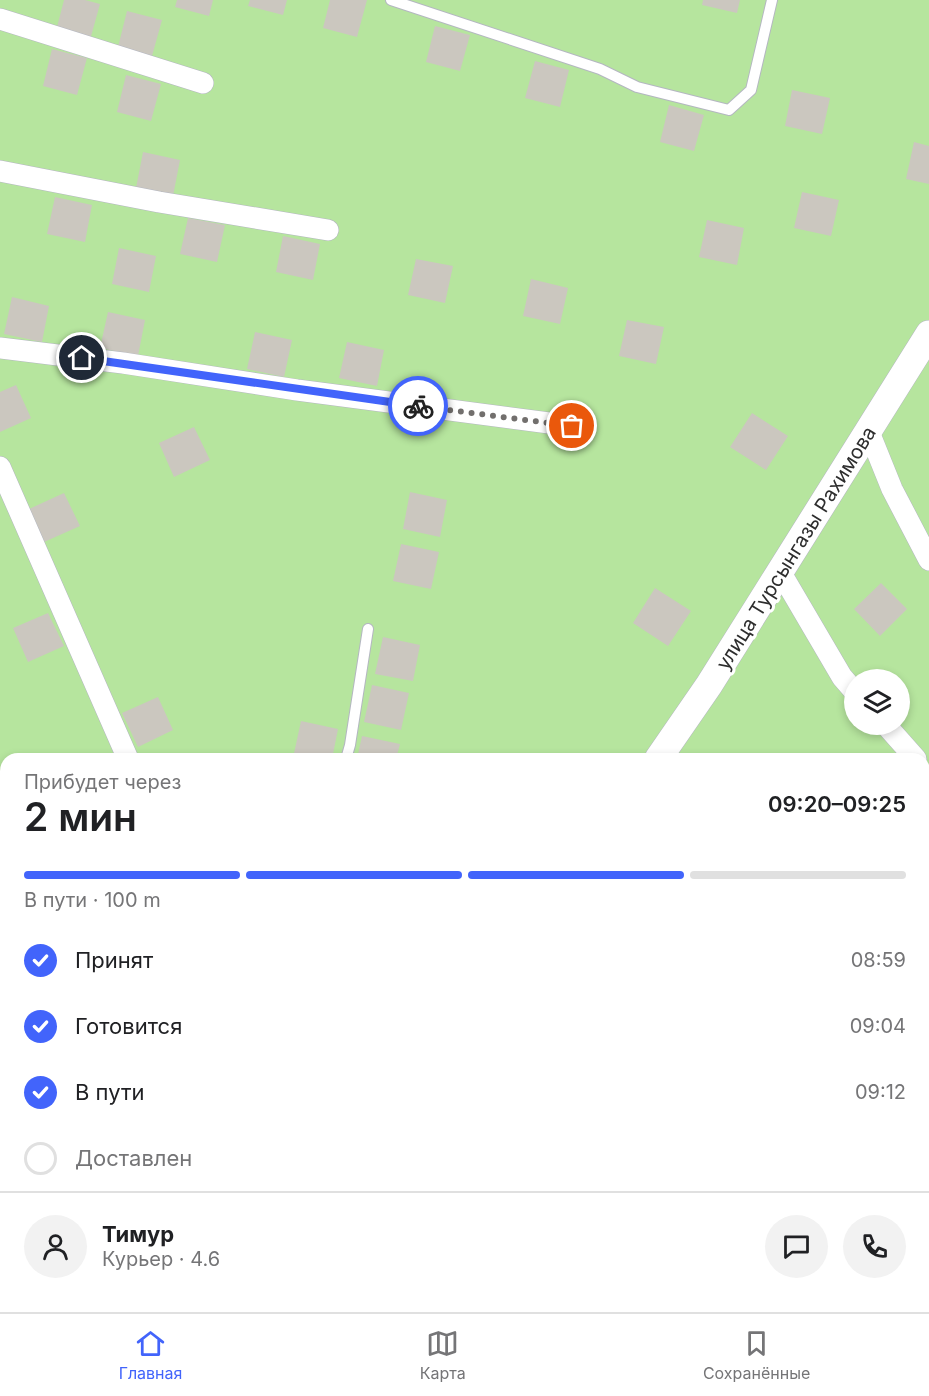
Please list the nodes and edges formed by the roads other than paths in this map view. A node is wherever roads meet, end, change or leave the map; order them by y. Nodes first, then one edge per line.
1 (391, 0) edge
2 (772, 0) edge
3 (0, 19) edge
4 (203, 84) dead end
5 (0, 171) edge
6 (328, 231) dead end
7 (929, 334) edge
8 (0, 348) edge
9 (572, 426) dead end
10 (869, 432) junction
11 (0, 467) edge
12 (929, 560) edge
13 (781, 573) junction
14 (368, 629) dead end
15 (844, 679) edge
16 (895, 735) edge
17 (125, 753) edge
18 (348, 753) edge
19 (662, 753) edge
20 (911, 753) edge

1 - 2 lane
3 - 4 street
5 - 6 street
7 - 10 street, улица Турсынгазы Рахимова
8 - 9 street
10 - 12 street
10 - 13 street, улица Турсынгазы Рахимова
11 - 17 street
13 - 15 street
13 - 19 street, улица Турсынгазы Рахимова
14 - 18 lane
16 - 20 street

